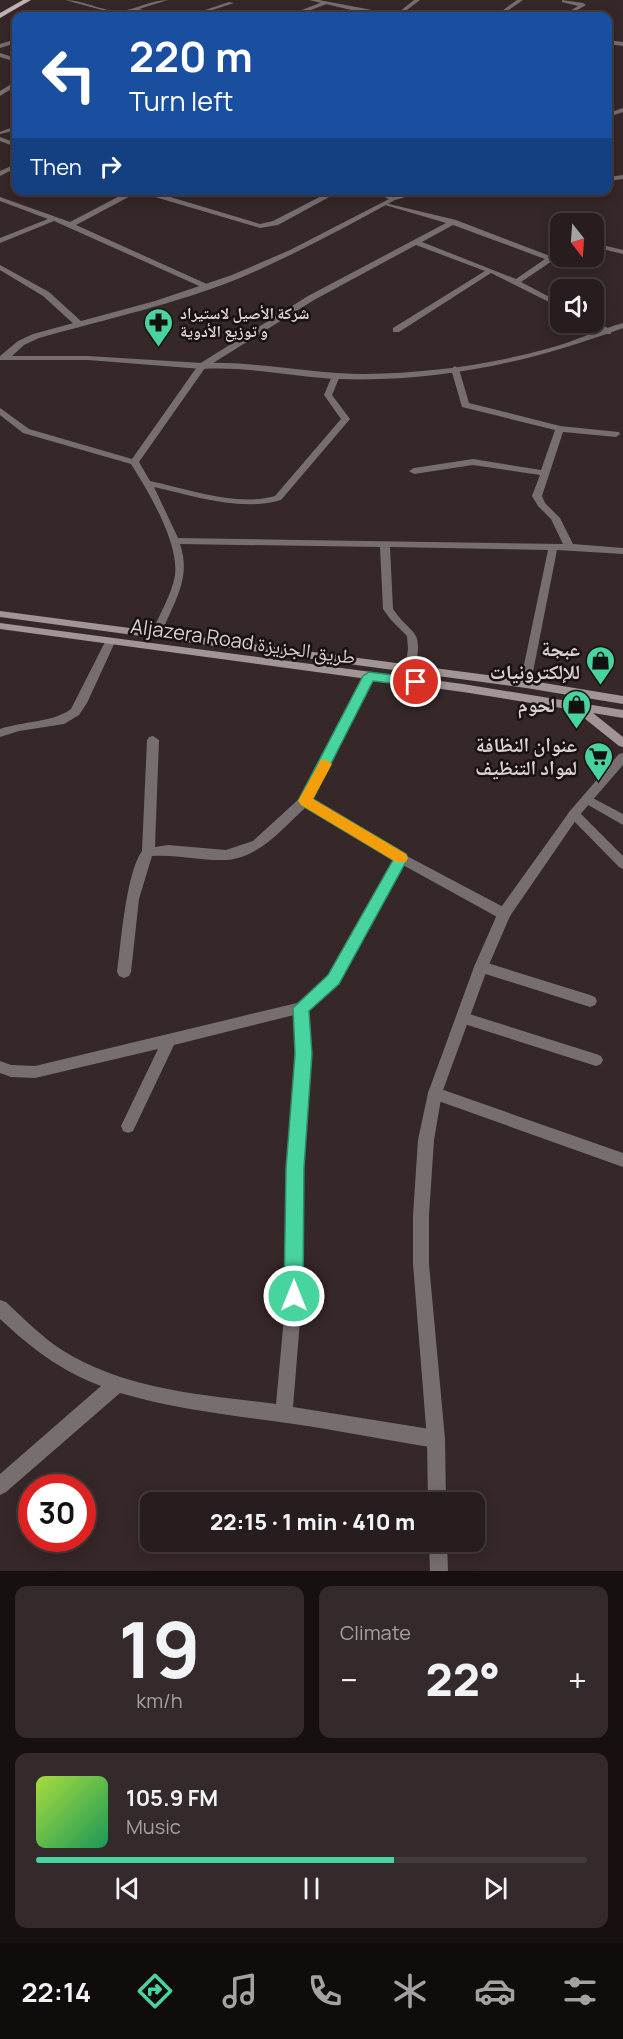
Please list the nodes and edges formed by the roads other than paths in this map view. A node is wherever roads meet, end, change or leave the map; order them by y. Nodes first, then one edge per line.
1 (15, 0) edge
2 (28, 0) edge
3 (68, 0) edge
4 (165, 0) edge
5 (312, 0) edge
6 (417, 0) edge
7 (520, 0) edge
8 (564, 1) edge
9 (231, 3) dead end
10 (325, 3) junction
11 (0, 8) edge
12 (136, 9) junction
13 (113, 12) edge
14 (126, 12) edge
15 (148, 12) edge
16 (203, 12) edge
17 (300, 12) edge
18 (374, 12) edge
19 (401, 12) edge
20 (503, 12) edge
21 (571, 12) edge
22 (0, 16) edge
23 (8, 82) dead end
24 (12, 83) edge
25 (128, 195) edge
26 (155, 195) edge
27 (329, 195) edge
28 (380, 195) edge
29 (405, 195) edge
30 (0, 199) edge
31 (390, 201) junction
32 (54, 219) junction
33 (453, 222) junction
34 (70, 225) junction
35 (0, 241) edge
36 (416, 242) junction
37 (604, 247) edge
38 (623, 252) edge
39 (550, 259) joint
40 (0, 267) edge
41 (491, 270) junction
42 (517, 281) junction
43 (206, 287) junction
44 (550, 300) edge
45 (79, 324) junction
46 (621, 328) edge
47 (396, 330) dead end
48 (604, 330) edge
49 (608, 332) junction
50 (11, 351) junction
51 (1, 356) edge
52 (206, 364) junction
53 (454, 369) junction
54 (336, 376) junction
55 (0, 411) edge
56 (560, 429) junction
57 (616, 434) dead end
58 (134, 462) junction
59 (414, 471) dead end
60 (545, 473) junction
61 (148, 483) junction
62 (623, 538) edge
63 (174, 541) junction
64 (385, 544) junction
65 (553, 547) junction
66 (569, 547) junction
67 (620, 551) edge
68 (0, 614) edge
69 (0, 626) edge
70 (156, 635) junction
71 (110, 642) junction
72 (410, 668) junction
73 (369, 676) junction
74 (526, 684) junction
75 (623, 700) edge
76 (573, 705) junction
77 (623, 714) edge
78 (0, 733) edge
79 (153, 740) dead end
80 (623, 742) edge
81 (623, 757) edge
82 (587, 799) junction
83 (305, 801) junction
84 (574, 814) junction
85 (623, 820) edge
86 (148, 852) junction
87 (401, 858) junction
88 (623, 864) edge
89 (504, 914) junction
90 (481, 967) junction
91 (124, 972) dead end
92 (590, 1001) dead end
93 (301, 1008) junction
94 (463, 1018) junction
95 (170, 1040) junction
96 (596, 1060) dead end
97 (0, 1067) edge
98 (435, 1093) junction
99 (128, 1126) dead end
100 (623, 1160) edge
101 (0, 1308) edge
102 (116, 1385) junction
103 (284, 1414) junction
104 (435, 1439) junction
105 (0, 1486) edge
106 (437, 1492) edge
107 (438, 1552) edge
108 (439, 1571) edge

1 - 11 main road
2 - 22 main road
3 - 13 street
4 - 12 street
5 - 10 street
6 - 19 street
7 - 20 street
8 - 21 street
9 - 16 street
10 - 17 street
10 - 18 street
12 - 14 street
12 - 15 street
23 - 24 street
25 - 34 street
26 - 27 street
28 - 31 street
29 - 31 street
30 - 32 street
31 - 33 street
31 - 43 street
32 - 34 street
32 - 35 street
33 - 36 street
33 - 39 street
34 - 43 street
36 - 41 street
36 - 52 street
37 - 38 street
39 - 42 street
40 - 45 street
41 - 42 street
41 - 47 street
42 - 44 street
43 - 45 street
45 - 50 street
46 - 49 street
48 - 49 street
49 - 53 street
50 - 51 street
50 - 52 street
51 - 52 street
52 - 54 street
52 - 58 street
53 - 54 street
53 - 56 street
54 - 61 street
55 - 58 street
56 - 57 street
56 - 60 street
58 - 61 street
59 - 60 street
60 - 66 street
61 - 63 street
62 - 67 street
63 - 64 street
63 - 70 street
64 - 65 street
64 - 72 street
65 - 66 street
65 - 74 street
66 - 67 street
68 - 70 main road, Aljazera Road طريق الجزيزة
69 - 71 main road, Aljazera Road طريق الجزيزة
70 - 72 main road, Aljazera Road طريق الجزيزة
71 - 73 main road, Aljazera Road طريق الجزيزة
71 - 78 street
72 - 74 main road, Aljazera Road طريق الجزيزة
73 - 76 main road, Aljazera Road طريق الجزيزة
73 - 83 street
74 - 75 main road, Aljazera Road طريق الجزيزة
76 - 77 main road, Aljazera Road طريق الجزيزة
76 - 80 main road
79 - 86 street
81 - 82 street
82 - 84 street
82 - 85 street
83 - 86 street
83 - 87 street
84 - 88 street
84 - 89 street
86 - 91 street
87 - 89 street
87 - 93 street
89 - 90 street
90 - 92 street
90 - 94 street
93 - 95 street
93 - 103 street
94 - 96 street
94 - 98 street
95 - 97 street
95 - 99 street
98 - 100 street
98 - 104 street
101 - 102 street
102 - 103 street
102 - 105 street
103 - 104 street
104 - 106 street
107 - 108 street

